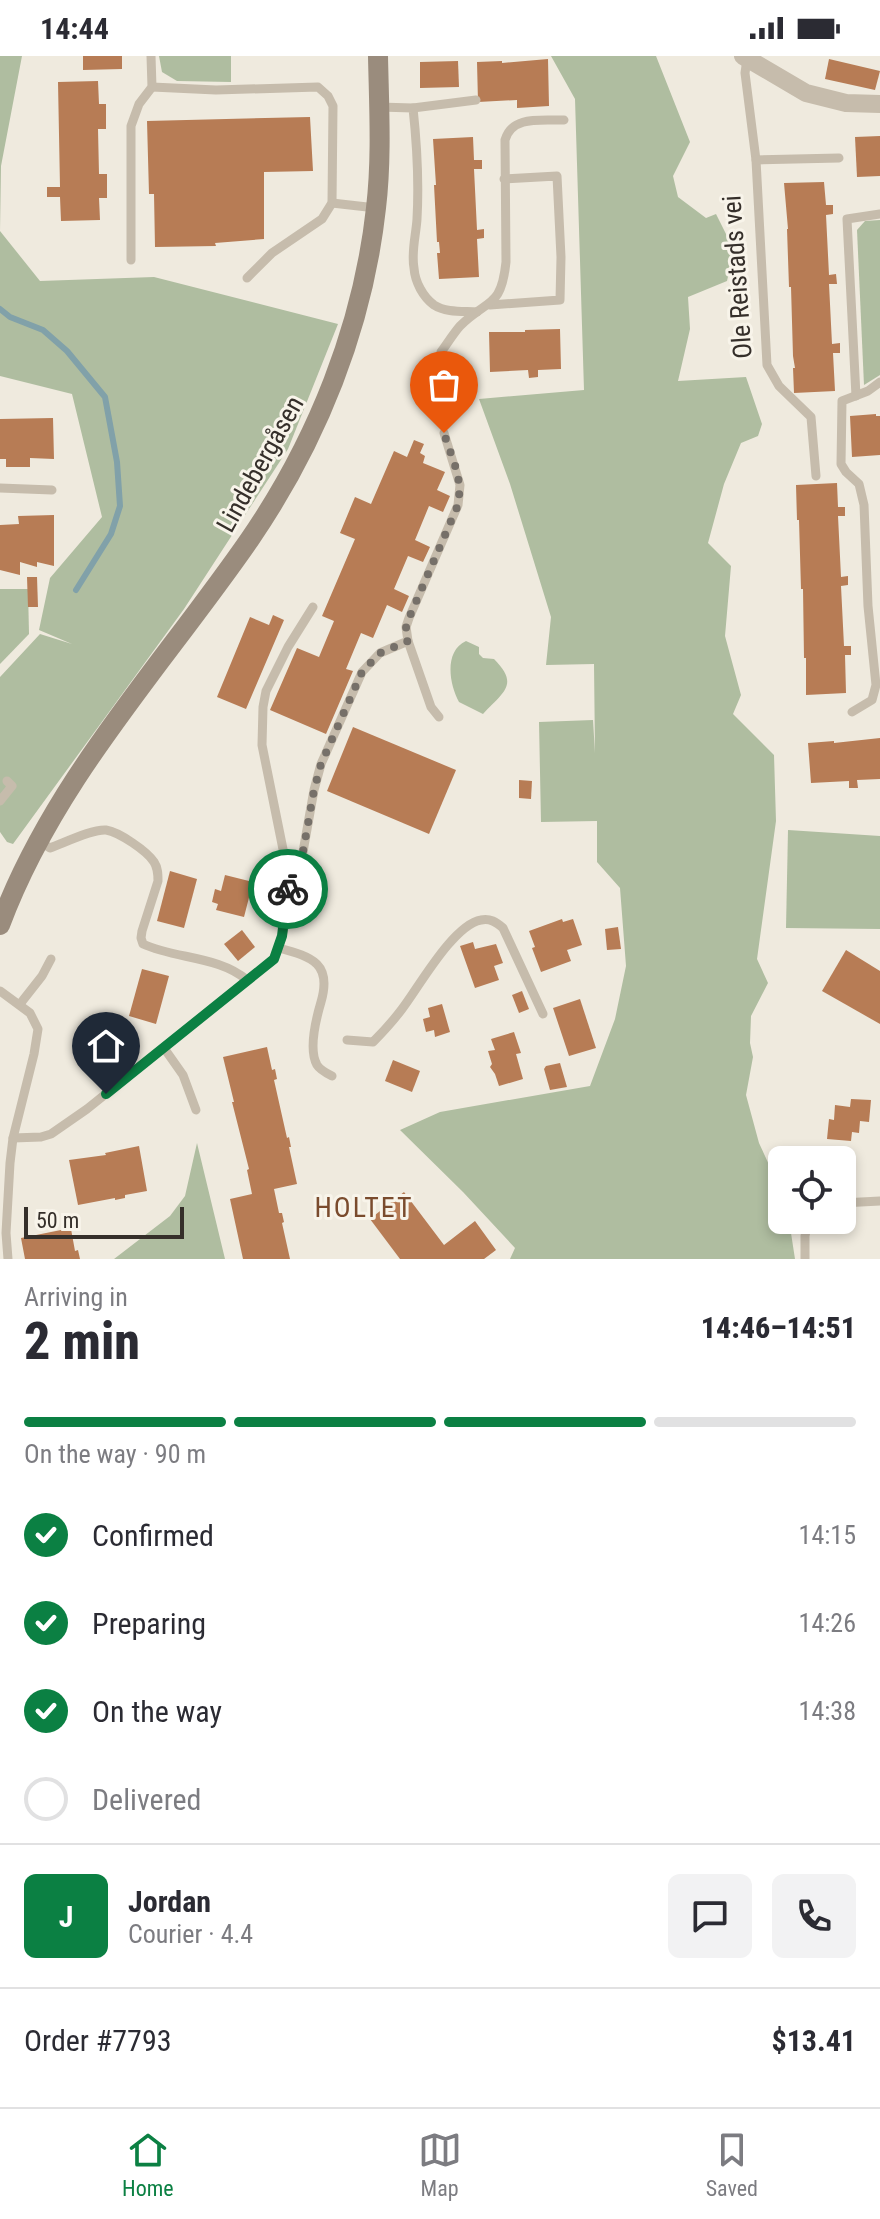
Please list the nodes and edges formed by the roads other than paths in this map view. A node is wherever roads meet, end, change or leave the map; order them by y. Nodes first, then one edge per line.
1 (151, 56) edge
2 (378, 56) edge
3 (745, 57) edge
4 (152, 87) junction
5 (476, 100) dead end
6 (880, 104) edge
7 (379, 107) junction
8 (413, 108) junction
9 (564, 120) dead end
10 (839, 158) dead end
11 (756, 160) junction
12 (504, 179) junction
13 (332, 203) junction
14 (376, 208) junction
15 (880, 214) edge
16 (131, 260) dead end
17 (247, 278) dead end
18 (490, 305) junction
19 (477, 312) junction
20 (441, 352) dead end
21 (880, 382) edge
22 (856, 396) junction
23 (444, 433) dead end
24 (816, 476) dead end
25 (0, 488) edge
26 (52, 490) dead end
27 (313, 607) dead end
28 (408, 641) junction
29 (852, 712) dead end
30 (439, 717) dead end
31 (7, 781) dead end
32 (0, 801) edge
33 (39, 841) junction
34 (288, 883) junction
35 (4, 901) edge
36 (0, 925) edge
37 (279, 948) junction
38 (51, 959) dead end
39 (247, 980) junction
40 (0, 991) edge
41 (20, 1004) junction
42 (543, 1014) dead end
43 (347, 1040) dead end
44 (164, 1048) junction
45 (332, 1076) dead end
46 (196, 1110) dead end
47 (13, 1138) junction
48 (880, 1201) edge
49 (856, 1202) edge
50 (805, 1234) edge
51 (8, 1259) edge
52 (805, 1259) edge

1 - 4 lane
2 - 7 street, Lindebergåsen
3 - 6 street, Ole Reistads vei
3 - 11 lane, Ole Reistads vei
4 - 13 lane
4 - 16 lane
5 - 8 lane
7 - 8 lane
7 - 14 street, Lindebergåsen
8 - 19 lane
9 - 12 lane
10 - 11 lane
11 - 24 lane, Ole Reistads vei
12 - 18 lane
12 - 18 lane
13 - 14 lane
13 - 17 lane
14 - 33 street, Lindebergåsen
15 - 22 lane
18 - 19 lane
19 - 20 lane
21 - 22 lane
22 - 29 lane
23 - 28 lane
25 - 26 lane
27 - 34 lane
28 - 30 lane
28 - 34 lane
31 - 32 lane
33 - 35 street, Lindebergåsen
33 - 39 lane
34 - 37 lane
35 - 36 street, Lindebergåsen
37 - 39 lane
37 - 45 lane
38 - 41 lane
39 - 44 lane
40 - 41 lane
41 - 47 lane
42 - 43 lane
44 - 46 lane
44 - 47 lane
47 - 51 lane
48 - 49 lane
50 - 52 lane

